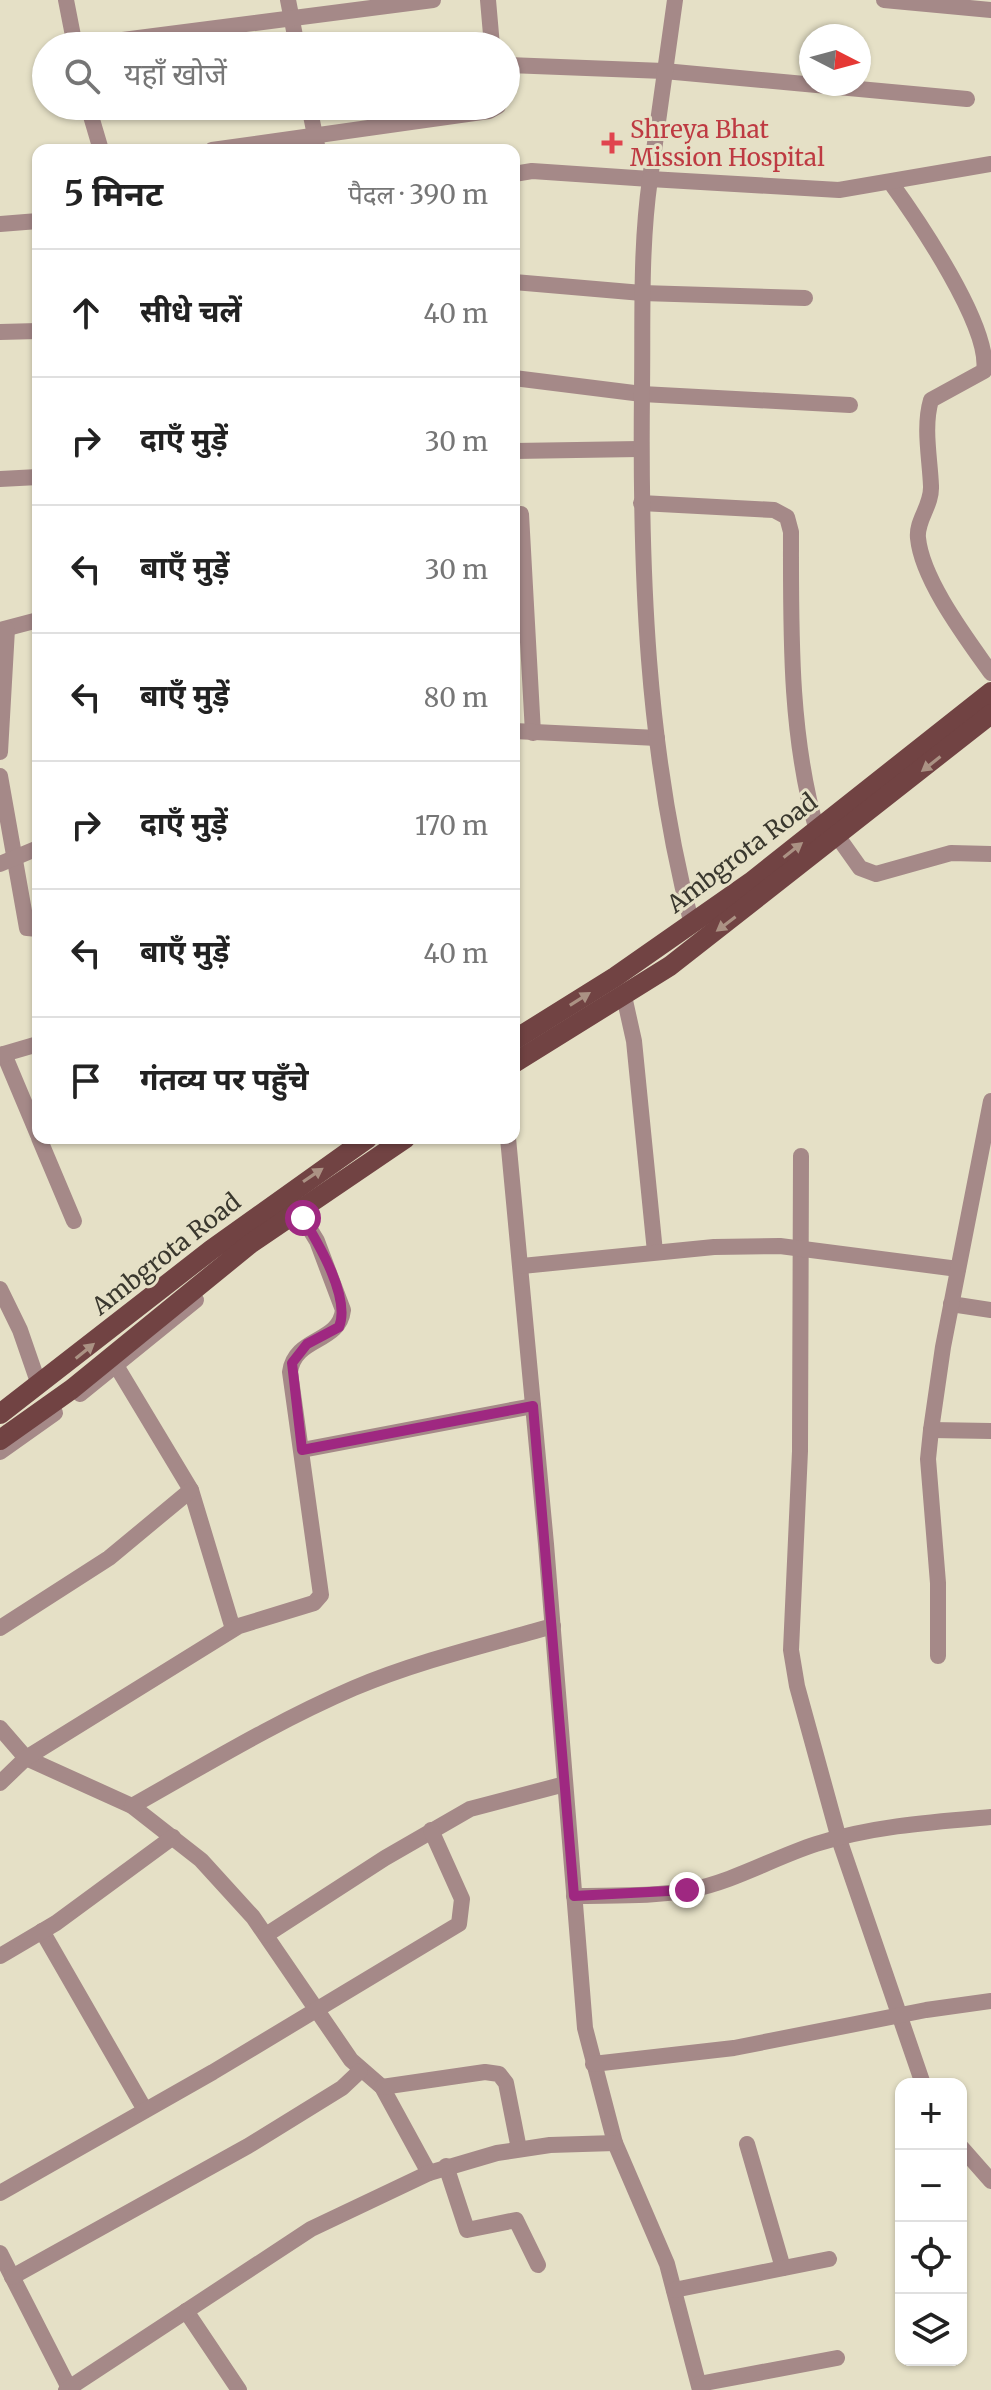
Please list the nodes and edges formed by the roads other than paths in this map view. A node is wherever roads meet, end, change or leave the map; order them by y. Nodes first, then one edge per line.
1 (66, 0) edge
2 (288, 0) edge
3 (433, 0) edge
4 (488, 0) edge
5 (675, 0) edge
6 (884, 0) edge
7 (991, 10) edge
8 (291, 19) junction
9 (73, 32) edge
10 (187, 32) edge
11 (294, 32) edge
12 (491, 32) edge
13 (520, 66) edge
14 (664, 71) junction
15 (967, 99) dead end
16 (92, 120) edge
17 (312, 120) edge
18 (441, 120) edge
19 (317, 143) edge
20 (99, 144) edge
21 (991, 164) edge
22 (520, 173) edge
23 (650, 179) junction
24 (891, 183) junction
25 (32, 221) edge
26 (0, 224) edge
27 (520, 283) edge
28 (642, 293) junction
29 (805, 298) dead end
30 (32, 331) edge
31 (0, 332) edge
32 (520, 379) edge
33 (642, 394) junction
34 (850, 405) dead end
35 (639, 449) junction
36 (520, 451) edge
37 (32, 477) edge
38 (0, 479) edge
39 (641, 503) junction
40 (521, 514) dead end
41 (32, 622) edge
42 (3, 630) edge
43 (991, 673) edge
44 (991, 692) edge
45 (991, 714) edge
46 (520, 732) edge
47 (533, 733) junction
48 (657, 738) junction
49 (0, 752) edge
50 (0, 776) edge
51 (817, 831) junction
52 (838, 837) junction
53 (32, 850) edge
54 (991, 854) edge
55 (6, 861) edge
56 (692, 925) junction
57 (32, 928) edge
58 (624, 996) junction
59 (520, 1036) edge
60 (32, 1046) edge
61 (2, 1054) edge
62 (520, 1059) edge
63 (991, 1101) edge
64 (32, 1123) edge
65 (41, 1144) edge
66 (360, 1144) edge
67 (397, 1144) edge
68 (412, 1144) edge
69 (509, 1144) edge
70 (801, 1156) dead end
71 (303, 1218) junction
72 (74, 1221) dead end
73 (801, 1247) junction
74 (655, 1252) junction
75 (522, 1266) junction
76 (958, 1269) junction
77 (0, 1289) edge
78 (951, 1304) junction
79 (991, 1310) edge
80 (117, 1367) junction
81 (39, 1385) junction
82 (533, 1406) junction
83 (0, 1414) edge
84 (931, 1430) junction
85 (991, 1431) edge
86 (0, 1440) edge
87 (302, 1450) junction
88 (0, 1452) edge
89 (191, 1490) junction
90 (553, 1626) junction
91 (0, 1628) edge
92 (233, 1629) junction
93 (938, 1656) dead end
94 (0, 1728) edge
95 (26, 1758) junction
96 (0, 1783) edge
97 (565, 1784) junction
98 (132, 1806) junction
99 (991, 1817) edge
100 (431, 1830) junction
101 (173, 1837) junction
102 (839, 1839) junction
103 (574, 1896) junction
104 (42, 1931) junction
105 (266, 1935) junction
106 (0, 1956) edge
107 (991, 2001) edge
108 (318, 2010) junction
109 (900, 2015) junction
110 (593, 2064) junction
111 (360, 2071) junction
112 (921, 2078) edge
113 (382, 2087) junction
114 (145, 2110) junction
115 (615, 2143) junction
116 (747, 2144) dead end
117 (519, 2149) junction
118 (964, 2150) edge
119 (446, 2166) junction
120 (429, 2173) junction
121 (991, 2181) edge
122 (0, 2193) edge
123 (0, 2253) edge
124 (829, 2259) dead end
125 (538, 2265) dead end
126 (783, 2268) junction
127 (12, 2277) junction
128 (674, 2290) junction
129 (186, 2311) junction
130 (837, 2358) dead end
131 (699, 2387) edge
132 (68, 2389) edge
133 (239, 2390) edge

1 - 9 street
2 - 8 street
3 - 8 street
4 - 12 street
5 - 14 street
6 - 7 street
8 - 10 street
8 - 11 street
13 - 14 street
14 - 15 street
14 - 23 street
16 - 20 street
17 - 19 street
18 - 19 street
21 - 24 street
22 - 23 street
23 - 24 street
23 - 28 street
24 - 43 street
25 - 26 street
27 - 28 street
28 - 29 street
28 - 33 street
30 - 31 street
32 - 33 street
33 - 34 street
33 - 35 street
35 - 36 street
35 - 39 street
37 - 38 street
39 - 48 street
39 - 51 street
40 - 47 street
41 - 42 street
42 - 49 street
44 - 51 main road, Ambgrota Road
45 -> 52 main road
46 - 47 street
47 - 48 street
48 - 56 street
50 - 55 street
56 -> 51 main road, Ambgrota Road
52 - 54 street
52 -> 58 main road
53 - 55 street
55 - 57 street
59 -> 56 main road, Ambgrota Road
58 - 62 main road
58 - 74 street
60 - 61 street
61 - 64 street
63 - 76 street
65 - 72 street
81 -> 66 main road, Ambgrota Road
67 - 86 main road
68 - 71 street
69 - 75 street
70 - 73 street
71 - 80 street
71 - 87 street
73 - 74 street
73 - 76 street
73 - 102 street
74 - 75 street
75 - 82 street
76 - 78 street
77 - 81 street
78 - 79 street
78 - 84 street
80 - 88 street
80 - 89 street
81 - 83 main road, Ambgrota Road
82 - 87 street
82 - 90 street
84 - 85 street
84 - 93 street
87 - 92 street
89 - 91 street
89 - 92 street
90 - 97 street
90 - 98 street
92 - 95 street
94 - 95 street
95 - 96 street
95 - 98 street
97 - 100 street
97 - 103 street
98 - 101 street
99 - 102 street
100 - 105 street
100 - 108 street
101 - 104 street
101 - 105 street
102 - 103 street
102 - 109 street
103 - 110 street
104 - 106 street
104 - 114 street
105 - 108 street
107 - 109 street
108 - 111 street
108 - 114 street
109 - 110 street
109 - 112 street
110 - 115 street
111 - 113 street
111 - 127 street
113 - 117 street
113 - 120 street
114 - 122 street
115 - 117 street
115 - 128 street
116 - 126 street
117 - 119 street
118 - 121 street
119 - 120 street
119 - 125 street
120 - 129 street
123 - 127 street
124 - 126 street
126 - 128 street
127 - 132 street
128 - 131 street
129 - 132 street
129 - 133 street
130 - 131 street

